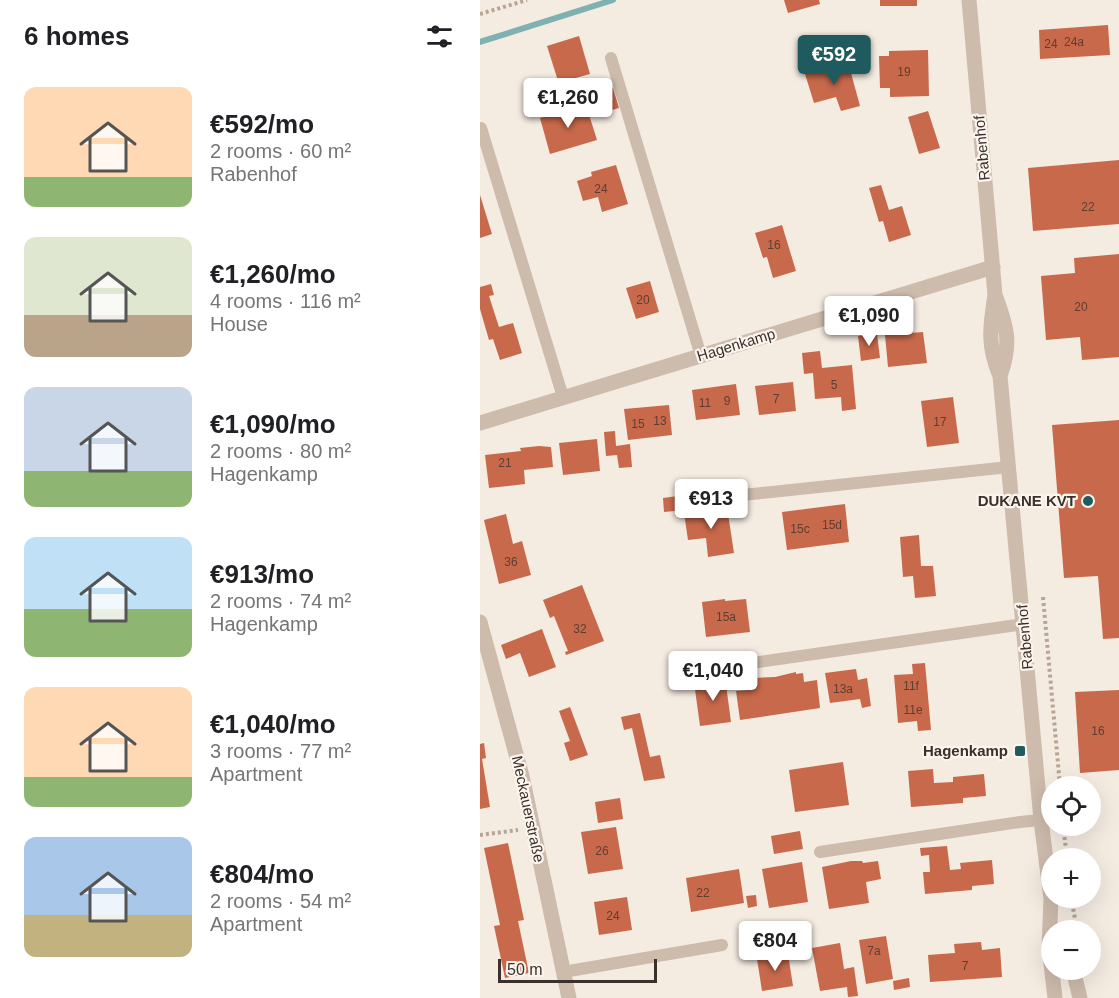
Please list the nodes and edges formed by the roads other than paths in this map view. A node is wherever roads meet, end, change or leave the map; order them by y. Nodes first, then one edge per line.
1 (969, 0) edge
2 (611, 58) dead end
3 (481, 128) edge
4 (993, 267) junction
5 (701, 356) junction
6 (563, 397) junction
7 (480, 423) edge
8 (1009, 467) junction
9 (743, 495) dead end
10 (480, 622) edge
11 (1024, 624) junction
12 (738, 664) dead end
13 (1041, 820) joint
14 (820, 852) dead end
15 (1051, 908) edge
16 (722, 945) dead end
17 (563, 972) junction
18 (1076, 980) edge
19 (569, 998) edge
20 (1055, 998) edge
21 (1080, 998) edge

1 - 4 street, Rabenhof
2 - 5 lane
3 - 6 lane
4 - 5 street, Hagenkamp
4 - 8 street, Rabenhof
5 - 6 street, Hagenkamp
6 - 7 street, Hagenkamp
8 - 9 lane
8 - 11 street, Rabenhof
10 - 17 street, Meckauerstraße
11 - 12 lane
11 - 13 street, Rabenhof
13 - 14 lane
15 - 20 street, Rabenhof
16 - 17 lane
17 - 19 street, Meckauerstraße
18 - 21 street

